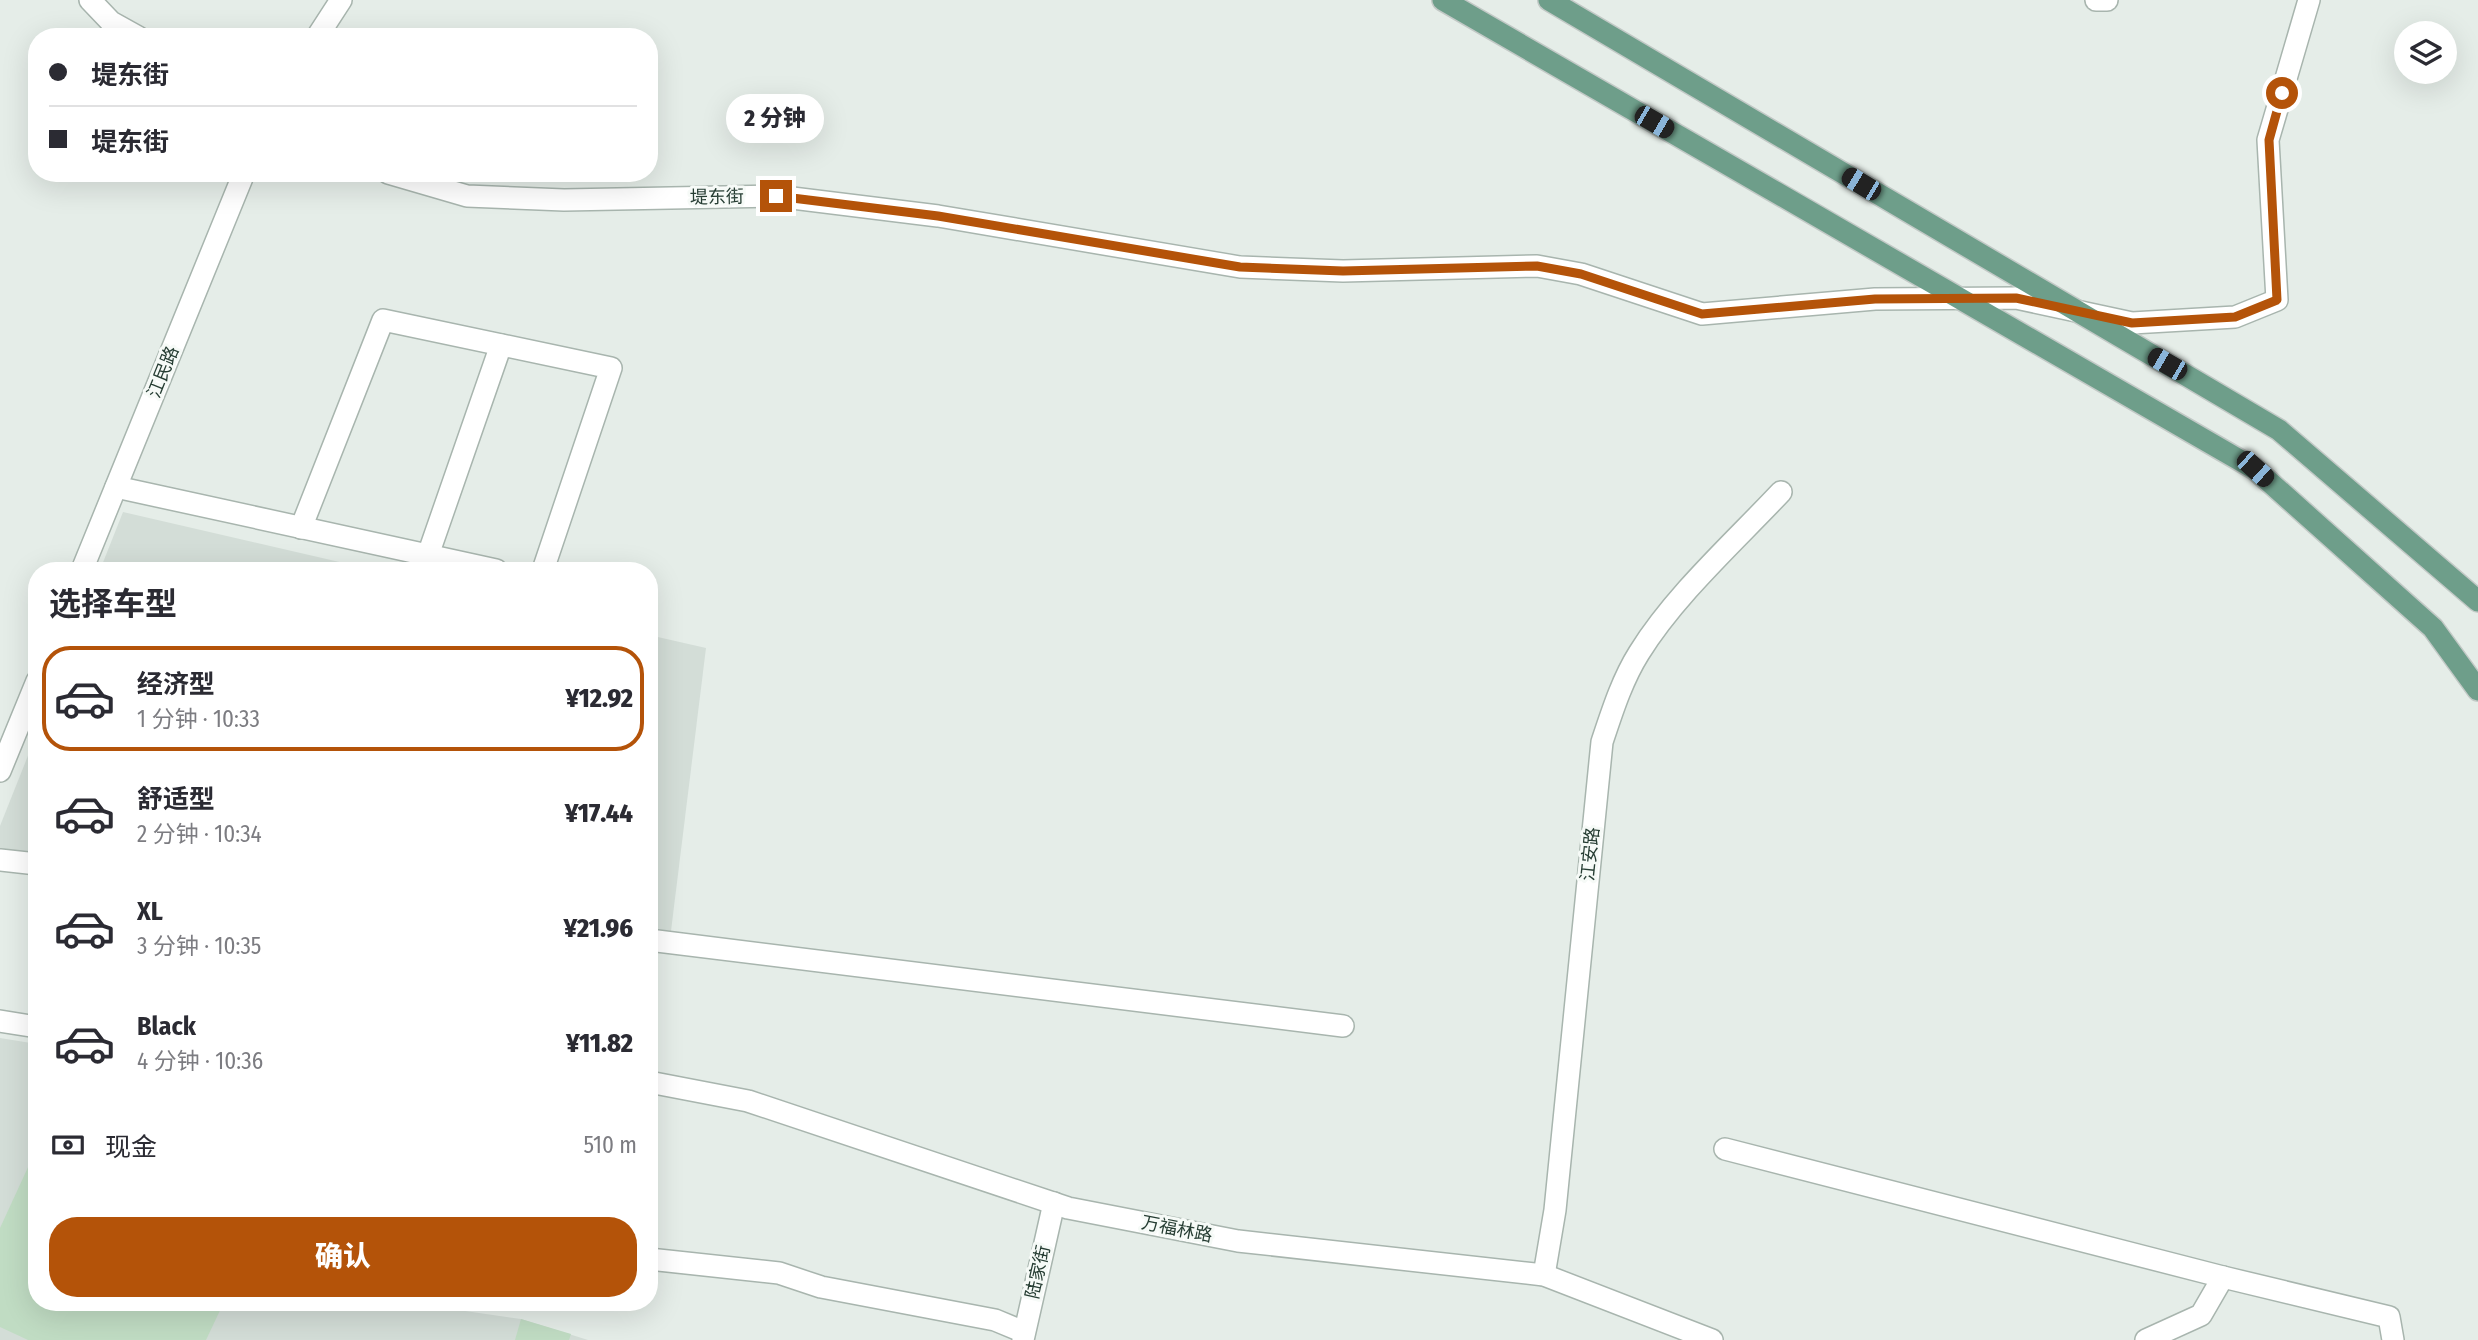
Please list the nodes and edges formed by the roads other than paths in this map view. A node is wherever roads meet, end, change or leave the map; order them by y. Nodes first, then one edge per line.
1 (90, 0) edge
2 (341, 0) edge
3 (1443, 0) edge
4 (1549, 0) edge
5 (2096, 0) edge
6 (2107, 0) edge
7 (2309, 0) edge
8 (122, 28) edge
9 (323, 28) edge
10 (240, 182) edge
11 (419, 182) edge
12 (1959, 298) junction
13 (2077, 312) junction
14 (501, 345) junction
15 (116, 487) junction
16 (1781, 492) dead end
17 (301, 528) junction
18 (428, 555) junction
19 (85, 562) edge
20 (460, 562) edge
21 (546, 562) edge
22 (2478, 601) edge
23 (2478, 690) edge
24 (28, 703) edge
25 (0, 771) edge
26 (0, 860) edge
27 (28, 863) edge
28 (660, 941) edge
29 (0, 1021) edge
30 (28, 1026) edge
31 (1343, 1026) dead end
32 (658, 1085) edge
33 (1726, 1149) dead end
34 (1054, 1203) junction
35 (658, 1260) edge
36 (1544, 1275) junction
37 (2223, 1277) junction
38 (1023, 1336) edge
39 (1712, 1340) edge
40 (2146, 1340) edge
41 (2393, 1340) edge

1 - 8 street
2 - 9 street
3 - 12 main road
4 - 13 main road
5 - 6 street
7 - 13 street, 堤东街
10 - 15 street, 江民路
11 - 12 street, 堤东街
12 - 13 street, 堤东街
12 - 23 main road
13 - 22 main road
14 - 17 street
14 - 18 street
14 - 21 street
15 - 17 street
15 - 19 street, 江民路
16 - 36 street, 江安路
17 - 18 street
18 - 20 street
24 - 25 street
26 - 27 street
28 - 31 street
29 - 30 street
32 - 34 street, 万福林路
33 - 37 street
34 - 36 street, 万福林路
34 - 38 street, 陆家街
35 - 38 street
36 - 39 street, 万福林路
37 - 40 street
37 - 41 street

